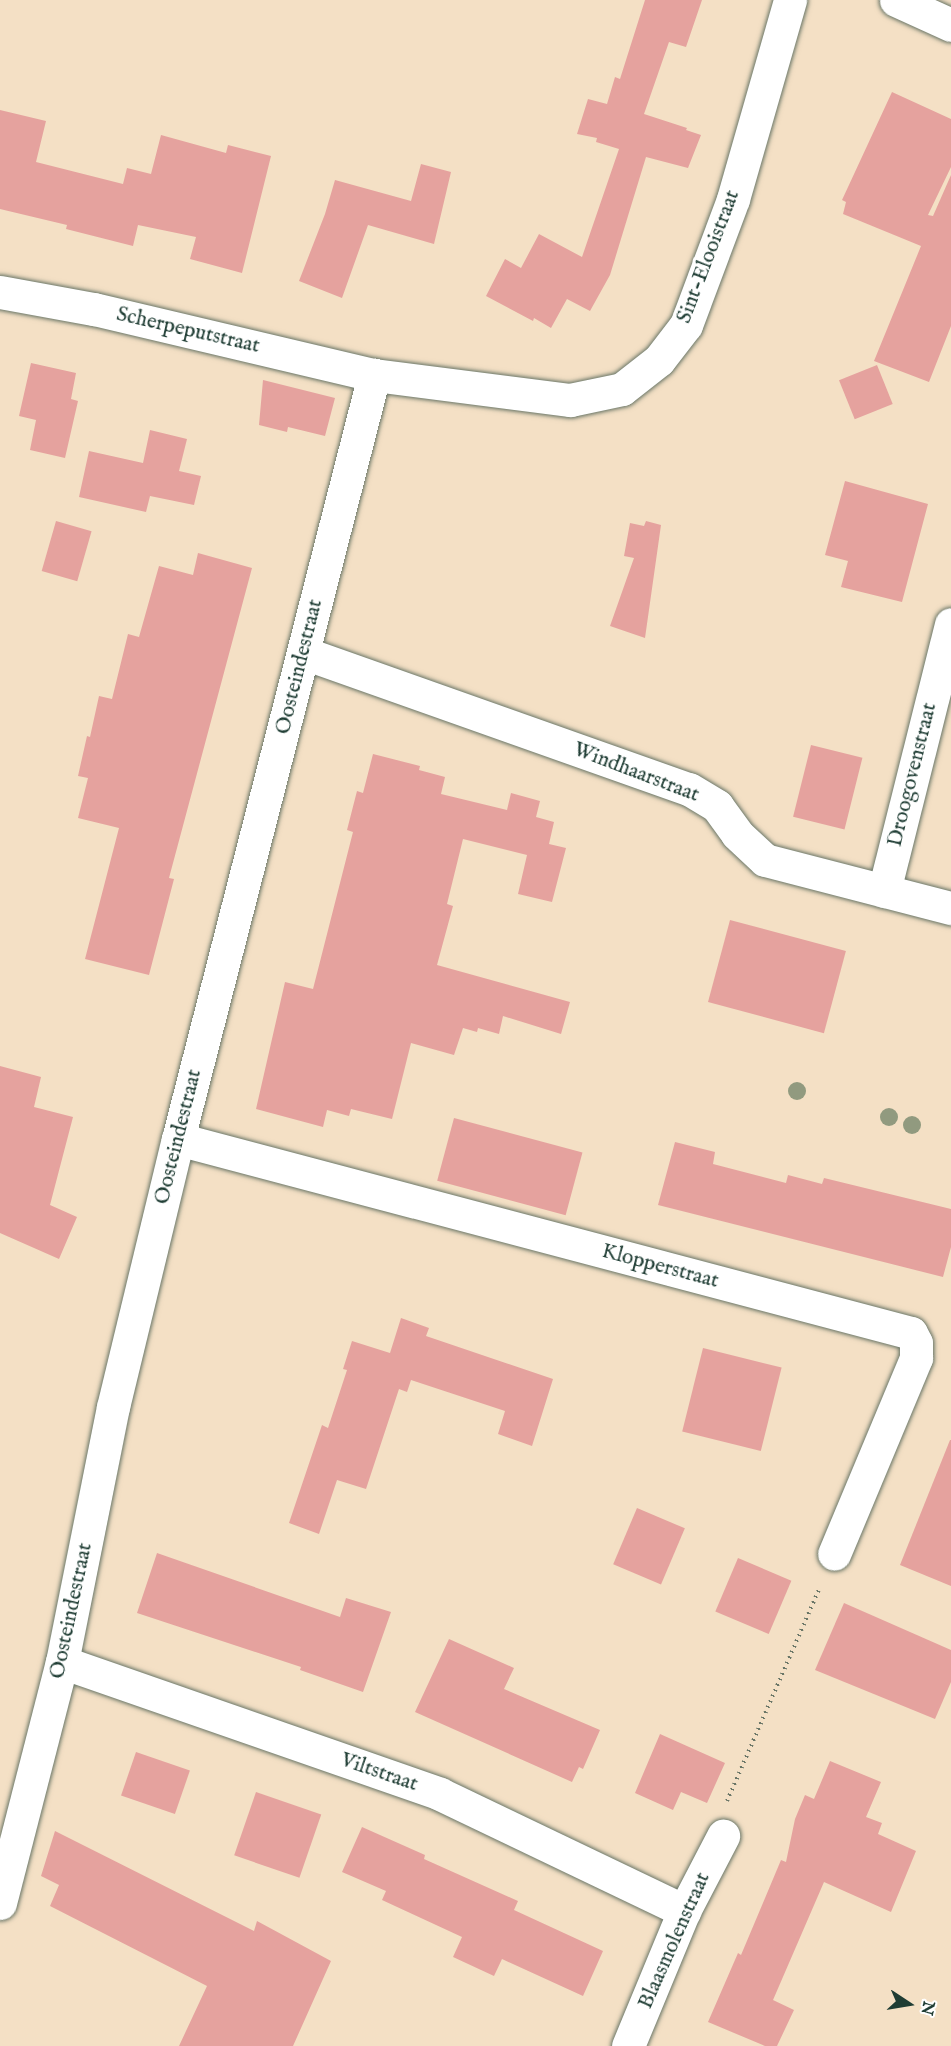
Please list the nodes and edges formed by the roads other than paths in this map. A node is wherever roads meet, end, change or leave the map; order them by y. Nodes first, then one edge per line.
1 (790, 0) edge
2 (896, 0) edge
3 (951, 25) edge
4 (0, 292) edge
5 (374, 375) junction
6 (951, 624) edge
7 (304, 653) junction
8 (884, 891) junction
9 (951, 908) edge
10 (178, 1139) junction
11 (834, 1554) road end
12 (62, 1662) junction
13 (723, 1836) road end
14 (0, 1903) edge
15 (684, 1911) junction
16 (628, 2046) edge

1 - 5 street, Sint-Elooistraat
2 - 3 street
4 - 5 street, Scherpeputstraat
5 - 7 street, Oosteindestraat
6 - 8 street, Droogovenstraat
7 - 8 street, Windhaarstraat
7 - 10 street, Oosteindestraat
8 - 9 street, Windhaarstraat
10 - 11 street, Klopperstraat
10 - 12 street, Oosteindestraat
12 - 14 street, Oosteindestraat
12 - 15 street, Viltstraat
13 - 15 street, Blaasmolenstraat
15 - 16 street, Blaasmolenstraat

